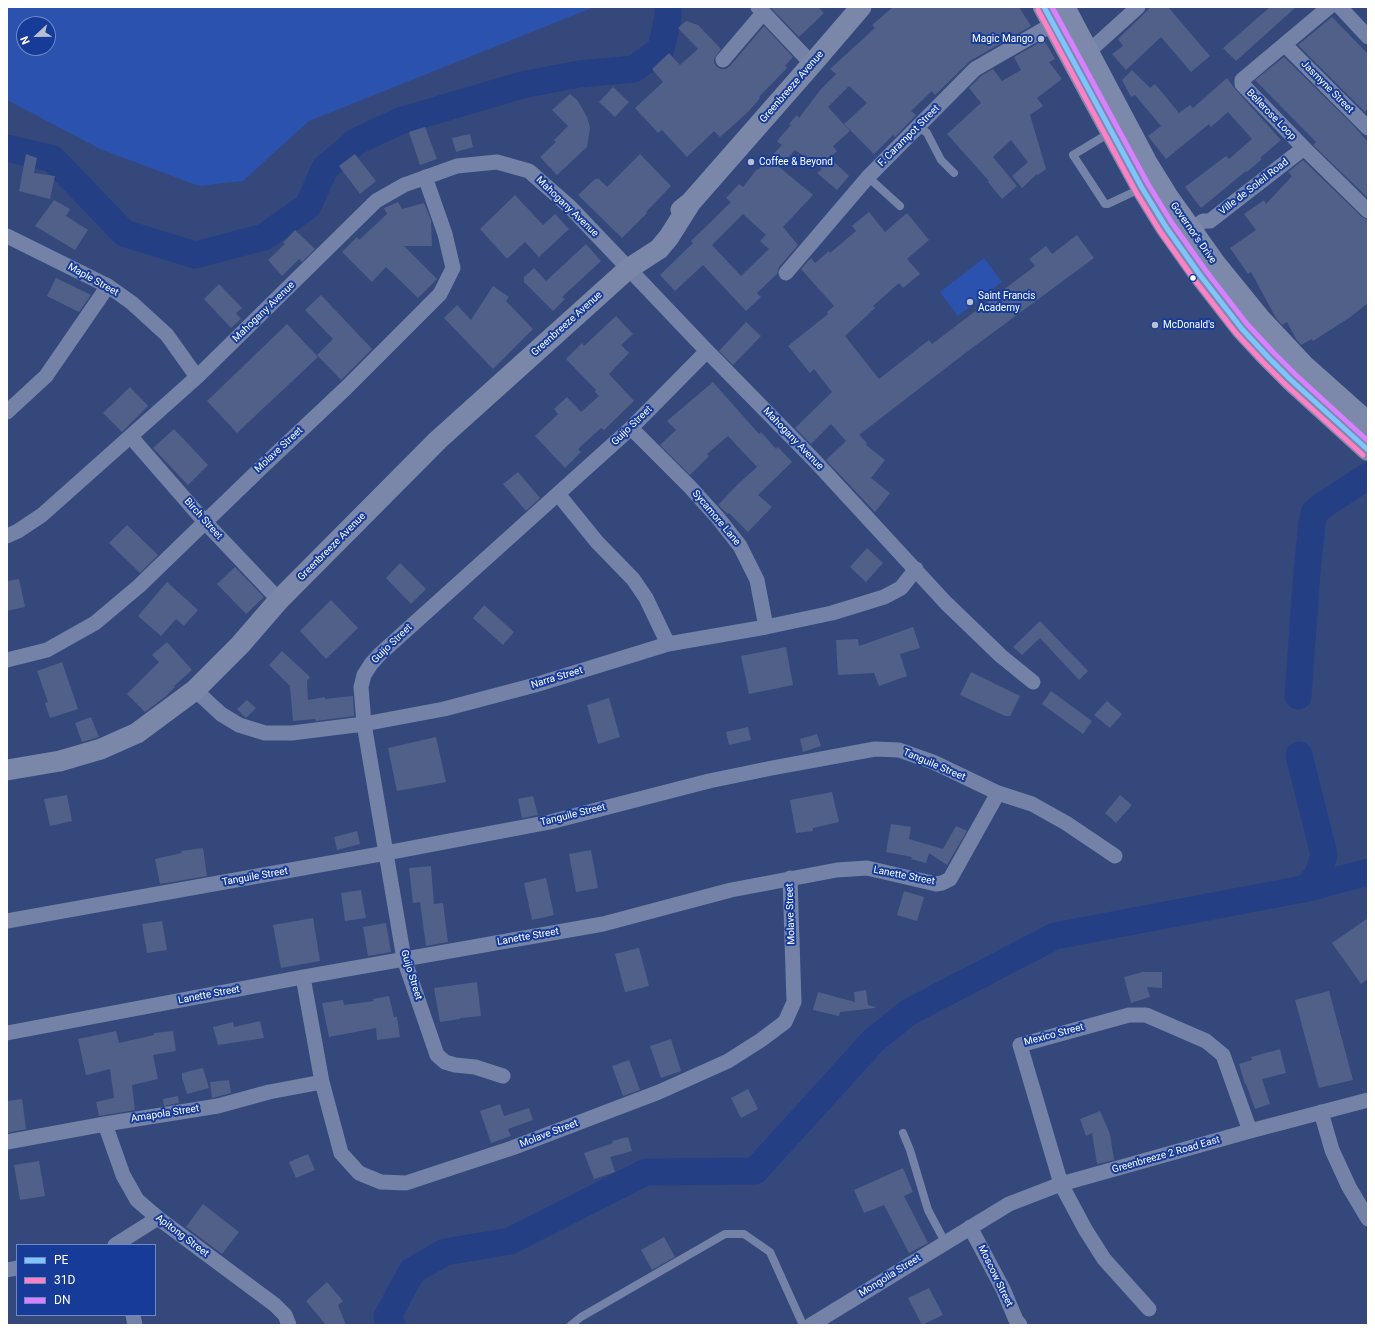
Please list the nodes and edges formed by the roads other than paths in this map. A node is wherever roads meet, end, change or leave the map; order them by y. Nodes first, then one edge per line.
1 (860, 7) edge
2 (1138, 7) edge
3 (1329, 7) edge
4 (1340, 7) edge
5 (761, 10) edge
6 (1054, 13) edge
7 (1368, 37) edge
8 (1285, 45) junction
9 (1087, 49) junction
10 (724, 60) dead end
11 (812, 64) junction
12 (918, 126) junction
13 (1368, 128) edge
14 (1111, 132) junction
15 (1300, 145) junction
16 (954, 173) dead end
17 (425, 177) junction
18 (868, 177) junction
19 (1142, 188) junction
20 (900, 206) dead end
21 (1368, 211) edge
22 (1190, 231) junction
23 (7, 236) edge
24 (628, 269) junction
25 (786, 273) dead end
26 (108, 286) junction
27 (707, 351) junction
28 (197, 377) junction
29 (7, 412) edge
30 (1368, 423) edge
31 (631, 428) junction
32 (130, 437) junction
33 (1368, 450) edge
34 (558, 494) junction
35 (205, 522) junction
36 (7, 536) edge
37 (916, 569) junction
38 (279, 600) junction
39 (766, 627) junction
40 (668, 644) junction
41 (7, 660) edge
42 (1033, 682) dead end
43 (195, 690) junction
44 (364, 724) junction
45 (7, 770) edge
46 (998, 793) junction
47 (386, 853) junction
48 (1115, 856) dead end
49 (790, 878) junction
50 (7, 921) edge
51 (404, 959) junction
52 (302, 977) junction
53 (7, 1033) edge
54 (503, 1076) dead end
55 (322, 1082) junction
56 (1368, 1100) edge
57 (1321, 1112) junction
58 (105, 1124) junction
59 (1250, 1131) junction
60 (903, 1133) dead end
61 (7, 1142) edge
62 (1061, 1184) junction
63 (158, 1218) junction
64 (1368, 1219) edge
65 (970, 1227) junction
66 (945, 1242) junction
67 (119, 1244) edge
68 (1149, 1309) dead end
69 (1014, 1323) edge
70 (289, 1325) edge
71 (571, 1325) edge
72 (803, 1325) edge
73 (811, 1325) edge

1 - 11 street, Greenbreeze Avenue
2 - 9 street
3 - 8 street, Bellerose Loop
4 - 7 street
5 - 10 street
5 - 11 street
6 - 9 main road, Governor's Drive
6 - 12 street, F. Carampot Street
6 - 14 main road, Governor's Drive
8 - 13 street, Jasmyne Street
8 - 15 street, Bellerose Loop
9 - 22 main road, Governor's Drive
11 - 24 street, Greenbreeze Avenue
12 - 16 lane
12 - 18 street, F. Carampot Street
14 - 19 main road, Governor's Drive
14 - 19 lane
15 - 21 street, Bellerose Loop
15 - 22 street, Ville de Soleil Road
17 - 24 street, Mahogany Avenue
17 - 28 street, Mahogany Avenue
17 - 35 street, Molave Street
18 - 20 lane
18 - 25 street, F. Carampot Street
19 - 22 main road, Governor's Drive
22 - 30 main road, Governor's Drive
22 - 33 main road, Governor's Drive
23 - 26 street, Maple Street
24 - 27 street, Mahogany Avenue
24 - 38 street, Greenbreeze Avenue
26 - 28 street, Maple Street
26 - 29 street
27 - 31 street, Guijo Street
27 - 37 street, Mahogany Avenue
28 - 32 street, Mahogany Avenue
31 - 34 street, Guijo Street
31 - 39 street, Sycamore Lane
32 - 35 street, Birch Street
32 - 36 street, Mahogany Avenue
34 - 40 street
34 - 44 street, Guijo Street
35 - 38 street, Birch Street
35 - 41 street, Molave Street
37 - 39 street, Narra Street
37 - 42 street, Mahogany Avenue
38 - 43 street, Greenbreeze Avenue
39 - 40 street, Narra Street
40 - 44 street, Narra Street
43 - 44 street, Narra Street
43 - 45 street, Greenbreeze Avenue
44 - 47 street, Guijo Street
46 - 47 street, Tanguile Street
46 - 48 street, Tanguile Street
46 - 49 street, Lanette Street
47 - 50 street, Tanguile Street
47 - 51 street, Guijo Street
49 - 51 street, Lanette Street
49 - 55 street, Molave Street
51 - 52 street, Lanette Street
51 - 54 street, Guijo Street
52 - 53 street, Lanette Street
52 - 55 street, Molave Street
55 - 58 street, Amapola Street
56 - 57 street, Greenbreeze 2 Road East
57 - 59 street, Greenbreeze 2 Road East
57 - 64 street
58 - 61 street, Amapola Street
58 - 63 street, Apitong Street
59 - 62 street, Greenbreeze 2 Road East
59 - 62 street, Mexico Street
60 - 66 lane
62 - 65 street, Greenbreeze 2 Road East
62 - 68 street, Mexico Street
63 - 67 street
63 - 70 street, Apitong Street
65 - 66 street, Mongolia Street
65 - 69 street, Moscow Street
66 - 73 street, Mongolia Street
71 - 72 lane

